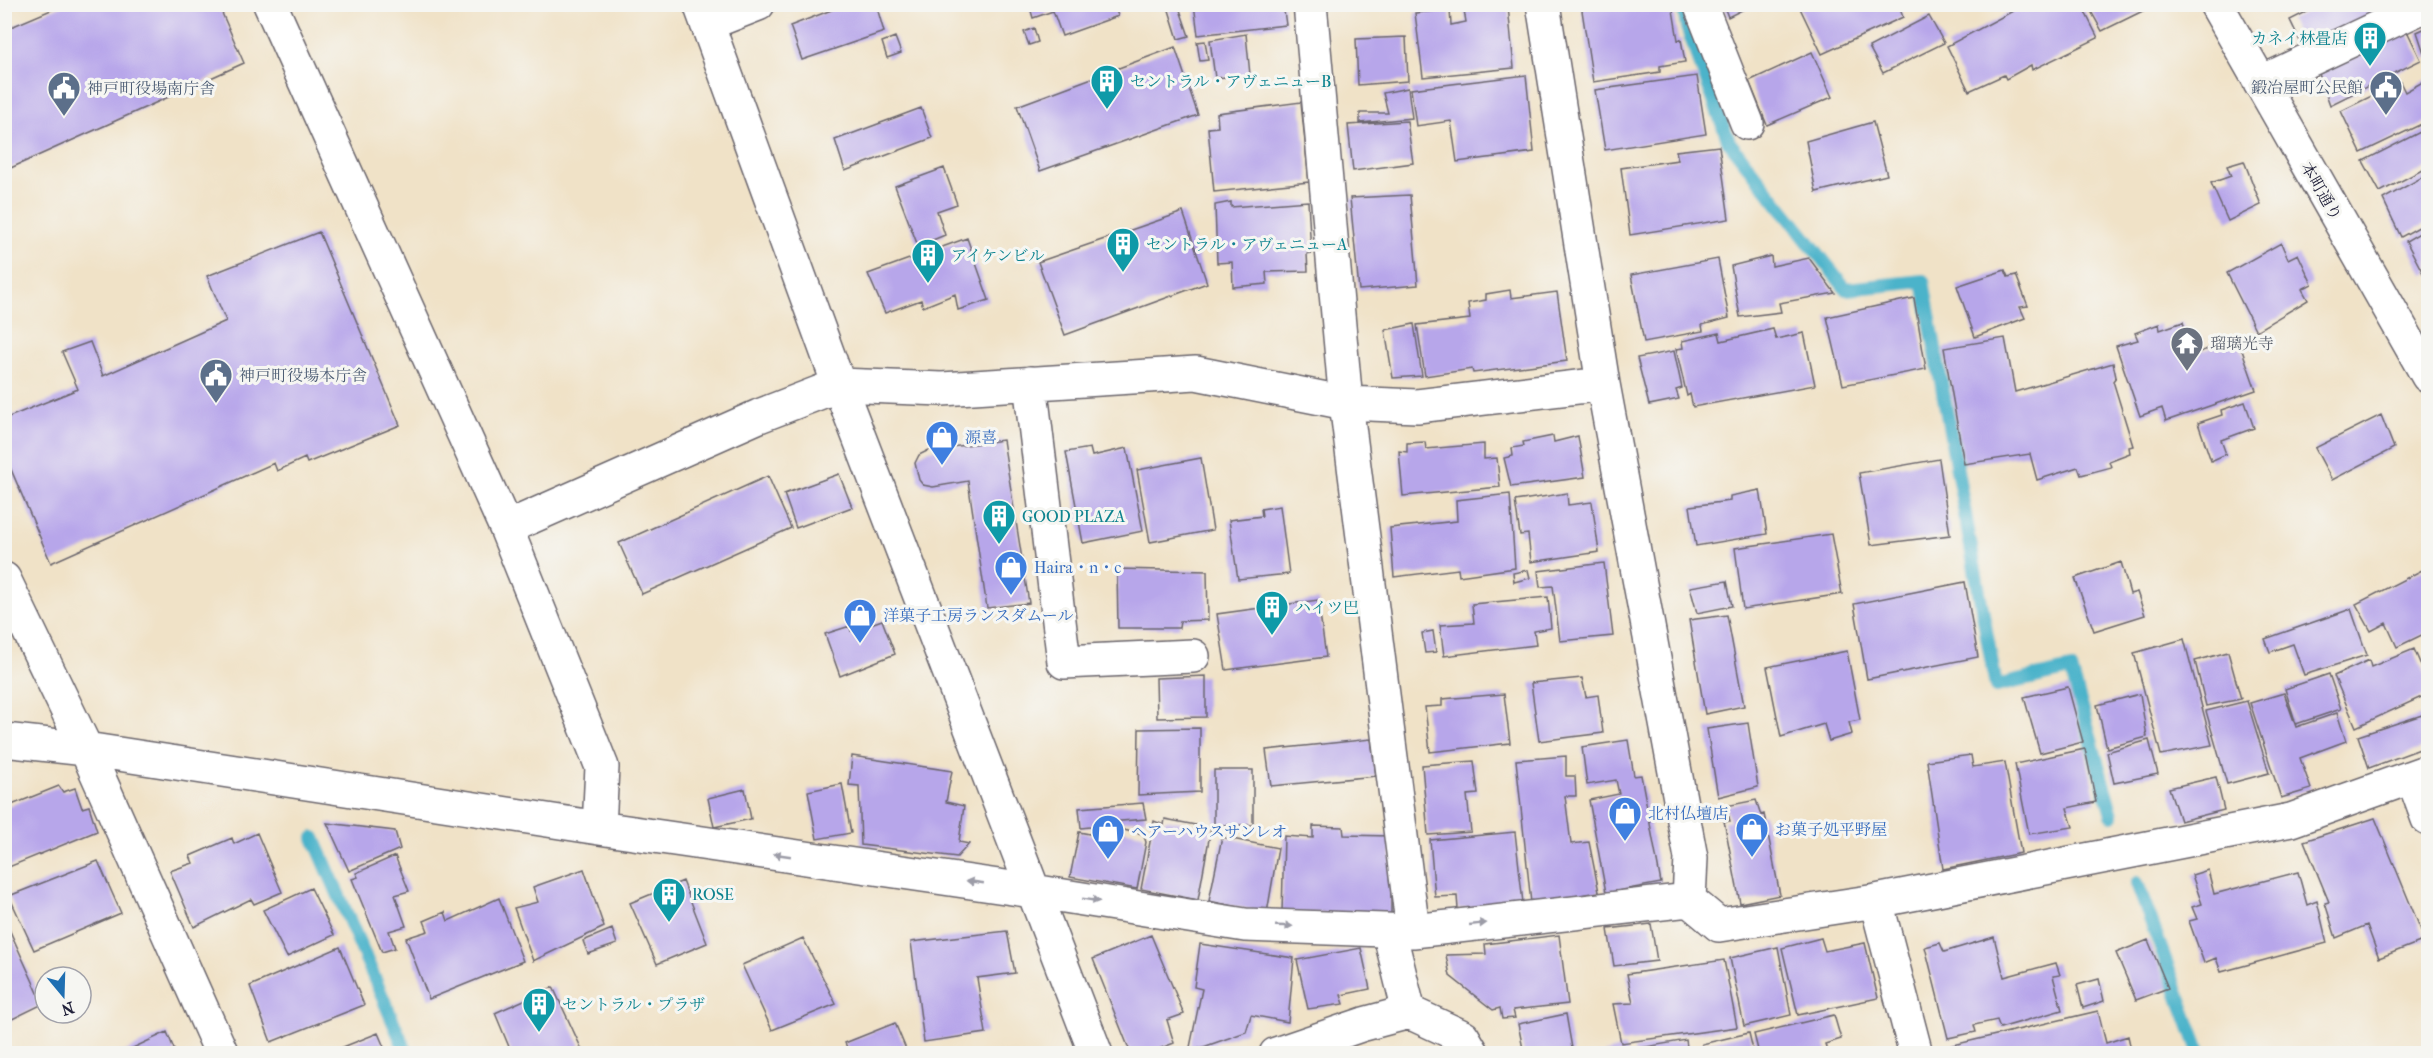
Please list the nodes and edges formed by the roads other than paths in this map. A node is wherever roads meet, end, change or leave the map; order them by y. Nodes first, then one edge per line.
1 (270, 4) edge
2 (758, 4) edge
3 (1310, 4) edge
4 (1543, 4) edge
5 (1700, 4) edge
6 (2216, 4) edge
7 (2428, 4) edge
8 (703, 14) edge
9 (2260, 83) junction
10 (1747, 123) dead end
11 (2428, 376) edge
12 (1030, 383) junction
13 (1603, 384) junction
14 (839, 385) junction
15 (1346, 403) junction
16 (506, 528) junction
17 (4, 579) edge
18 (1193, 656) dead end
19 (4, 740) edge
20 (86, 749) junction
21 (2421, 775) edge
22 (2428, 819) edge
23 (599, 828) junction
24 (1033, 891) junction
25 (1689, 900) junction
26 (1876, 901) junction
27 (1401, 931) junction
28 (1409, 1012) junction
29 (222, 1053) edge
30 (1096, 1053) edge
31 (1276, 1053) edge
32 (1473, 1053) edge
33 (1916, 1053) edge

1 - 16 street
2 - 8 street
3 - 15 street
4 - 13 street
5 - 10 street
6 - 9 street, 本町通り
7 - 9 street
8 - 14 street
9 - 11 street, 本町通り
12 - 14 street
12 - 15 street
12 - 18 street
13 - 15 street
13 - 25 street
14 - 16 street
14 - 24 street
15 - 27 street
16 - 23 street
17 - 20 street
19 - 20 street
20 - 23 street
20 - 29 street
21 - 22 street
21 - 26 street
24 -> 23 street
24 -> 27 street
24 - 30 street
25 - 26 street
27 -> 25 street
26 - 33 street
27 - 28 street
28 - 31 street
28 - 32 street

